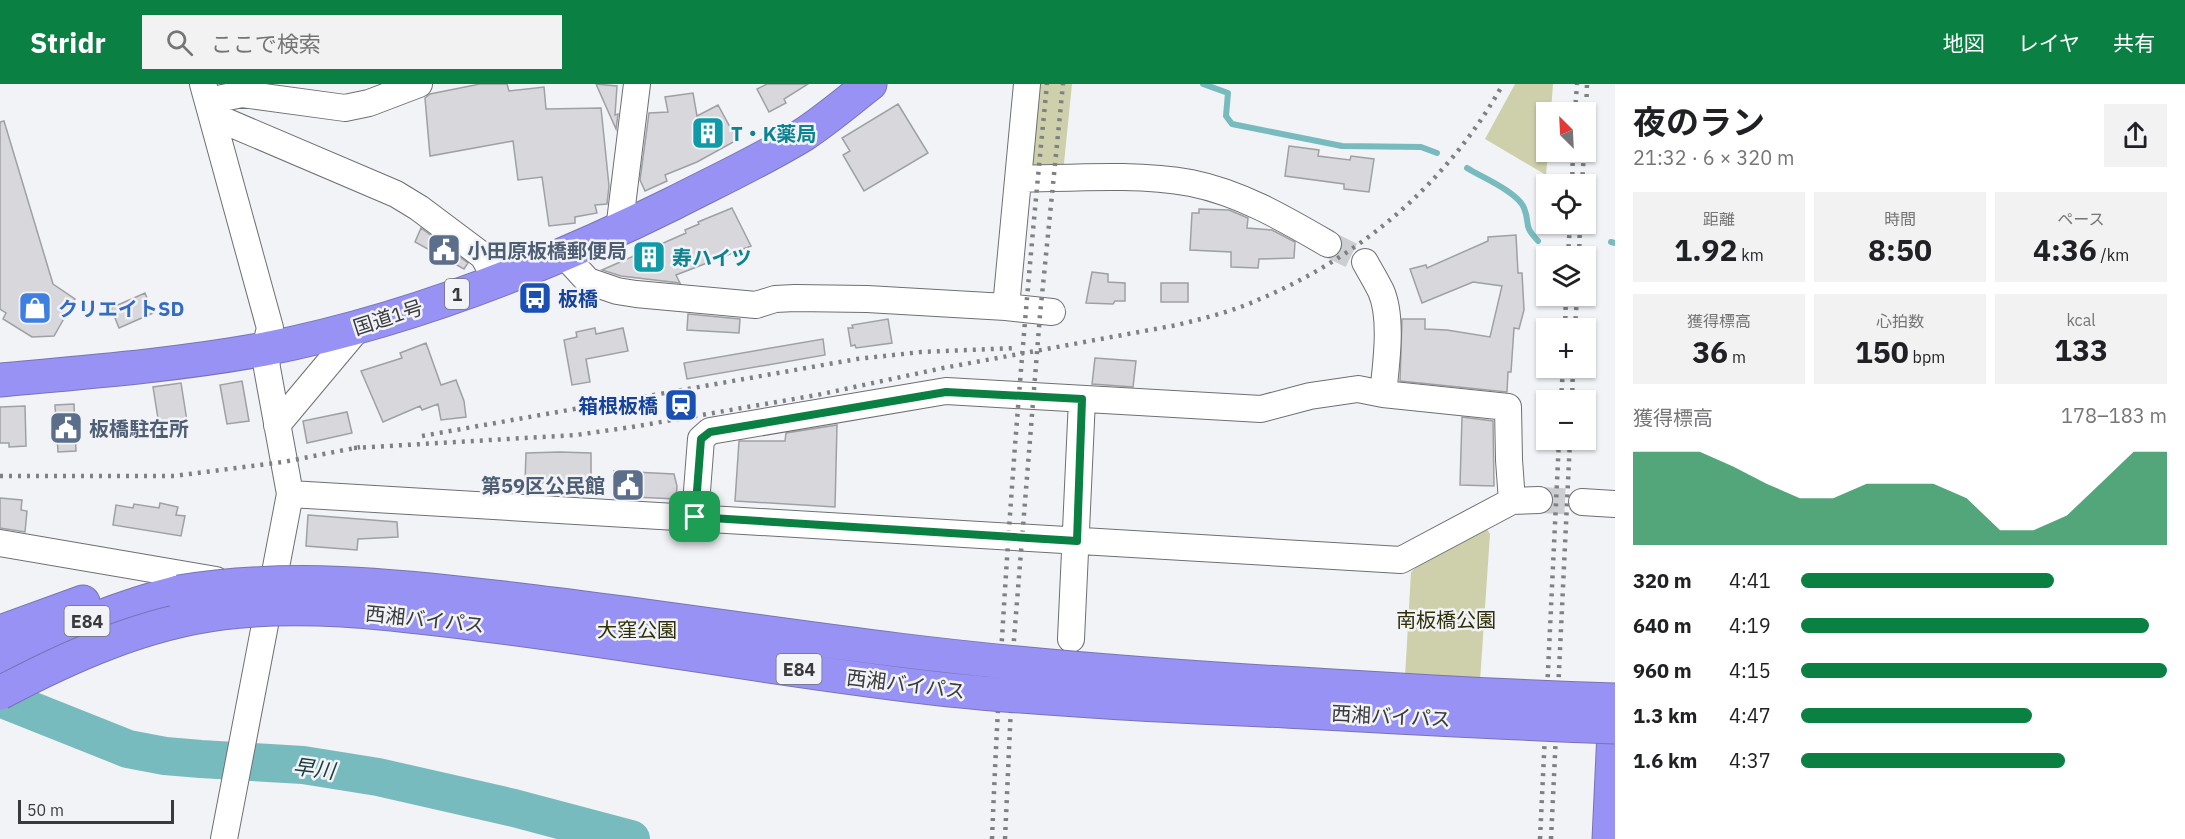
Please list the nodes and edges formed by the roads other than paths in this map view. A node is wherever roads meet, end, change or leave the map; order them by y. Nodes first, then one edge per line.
1 (419, 84) edge
2 (637, 84) edge
3 (870, 84) edge
4 (1027, 84) edge
5 (208, 100) edge
6 (1018, 179) junction
7 (619, 230) junction
8 (1328, 244) tunnel mouth
9 (564, 255) junction
10 (1365, 262) tunnel mouth
11 (497, 281) junction
12 (1006, 306) junction
13 (1052, 312) dead end
14 (359, 327) junction
15 (265, 349) junction
16 (0, 380) edge
17 (1383, 394) junction
18 (1082, 399) junction
19 (277, 425) junction
20 (290, 494) junction
21 (1539, 500) tunnel mouth
22 (1512, 501) junction
23 (1582, 502) tunnel mouth
24 (1615, 504) edge
25 (695, 517) junction
26 (1077, 541) junction
27 (0, 543) edge
28 (271, 589) junction
29 (178, 592) junction
30 (0, 632) edge
31 (1071, 639) dead end
32 (0, 664) edge
33 (0, 693) edge
34 (1615, 700) edge
35 (1615, 733) edge
36 (224, 839) edge
37 (1609, 839) edge

1 - 5 street
2 - 7 street
3 - 7 highway, 国道1号 / 1
4 - 6 street
5 - 11 street
5 - 15 street
6 - 8 street
6 - 12 street
7 - 9 highway, 国道1号 / 1
9 - 11 highway, 国道1号 / 1
9 - 12 street
10 - 17 street
11 - 14 highway, 国道1号 / 1
12 - 13 street
14 - 15 highway, 国道1号 / 1
14 - 19 street
15 - 16 highway, 国道1号 / 1
15 - 19 street
17 - 18 street
17 - 22 street
18 - 25 street
18 - 26 street
19 - 20 street
20 - 25 street
20 - 28 street
21 - 22 street
22 - 26 street
23 - 24 street
25 - 26 street
26 - 31 street
27 - 28 street
28 - 36 street
29 - 30 highway
29 - 32 highway, 西湘バイパス / E84
29 - 34 highway, 西湘バイパス / E84, bridge
33 - 35 highway, 西湘バイパス / E84, bridge
35 - 37 highway

